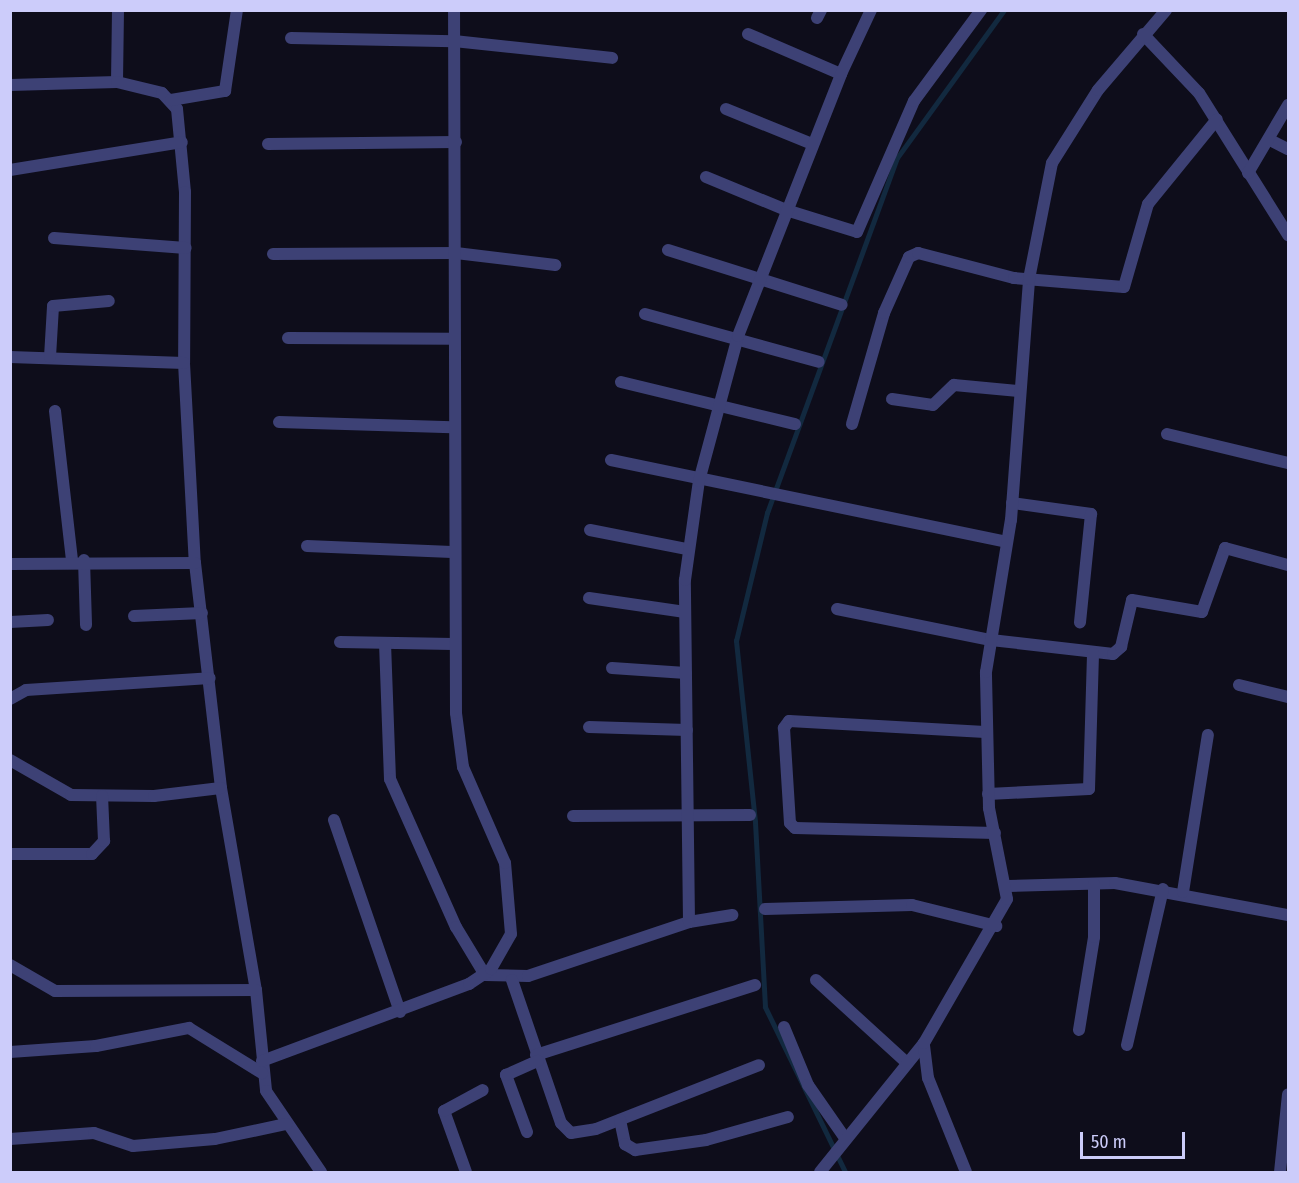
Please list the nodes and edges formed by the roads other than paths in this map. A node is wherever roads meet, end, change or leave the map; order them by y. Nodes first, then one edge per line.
1 (118, 10) edge
2 (237, 10) edge
3 (454, 10) edge
4 (872, 10) edge
5 (981, 10) edge
6 (1166, 10) edge
7 (748, 34) dead end
8 (1143, 34) junction
9 (291, 38) dead end
10 (454, 41) junction
11 (612, 58) dead end
12 (841, 74) junction
13 (117, 82) junction
14 (10, 85) edge
15 (171, 100) junction
16 (1288, 105) edge
17 (726, 109) dead end
18 (1217, 119) junction
19 (1270, 140) junction
20 (182, 142) junction
21 (456, 142) junction
22 (268, 144) dead end
23 (812, 144) junction
24 (1288, 149) edge
25 (10, 170) edge
26 (1248, 174) junction
27 (706, 177) dead end
28 (786, 210) junction
29 (1288, 235) edge
30 (54, 238) dead end
31 (186, 248) junction
32 (668, 250) dead end
33 (456, 253) junction
34 (273, 254) dead end
35 (555, 265) dead end
36 (759, 279) junction
37 (1029, 279) junction
38 (109, 301) dead end
39 (842, 305) dead end
40 (645, 314) dead end
41 (738, 336) junction
42 (288, 338) dead end
43 (454, 339) junction
44 (10, 357) edge
45 (50, 357) junction
46 (819, 362) dead end
47 (184, 363) junction
48 (621, 382) dead end
49 (1019, 392) junction
50 (892, 399) dead end
51 (718, 405) junction
52 (55, 411) dead end
53 (279, 422) dead end
54 (795, 424) dead end
55 (852, 424) dead end
56 (452, 427) junction
57 (1167, 434) dead end
58 (611, 460) dead end
59 (1288, 463) edge
60 (699, 481) junction
61 (1012, 503) junction
62 (590, 530) dead end
63 (1007, 542) junction
64 (307, 546) dead end
65 (687, 549) junction
66 (452, 552) junction
67 (78, 560) junction
68 (195, 563) junction
69 (10, 564) edge
70 (1288, 565) edge
71 (589, 598) dead end
72 (837, 609) dead end
73 (685, 612) junction
74 (202, 613) junction
75 (134, 616) dead end
76 (48, 620) dead end
77 (10, 622) edge
78 (1080, 622) dead end
79 (86, 625) dead end
80 (991, 640) junction
81 (340, 642) dead end
82 (385, 643) junction
83 (453, 644) junction
84 (1093, 653) junction
85 (612, 668) dead end
86 (686, 673) junction
87 (210, 678) junction
88 (1239, 685) dead end
89 (1288, 697) edge
90 (10, 699) edge
91 (589, 728) dead end
92 (687, 730) junction
93 (985, 732) junction
94 (1208, 735) dead end
95 (10, 760) edge
96 (221, 788) junction
97 (988, 794) junction
98 (112, 796) junction
99 (750, 815) dead end
100 (573, 816) dead end
101 (686, 816) junction
102 (334, 820) dead end
103 (995, 833) junction
104 (10, 854) edge
105 (1094, 884) junction
106 (1008, 886) junction
107 (1163, 889) junction
108 (1183, 892) junction
109 (765, 909) dead end
110 (732, 915) dead end
111 (1288, 915) edge
112 (688, 922) junction
113 (996, 926) junction
114 (10, 965) edge
115 (485, 975) junction
116 (512, 980) junction
117 (816, 980) dead end
118 (755, 985) dead end
119 (256, 990) junction
120 (400, 1011) junction
121 (784, 1027) dead end
122 (1079, 1030) dead end
123 (924, 1043) junction
124 (1126, 1045) dead end
125 (10, 1052) edge
126 (537, 1058) junction
127 (907, 1063) junction
128 (759, 1065) dead end
129 (262, 1067) junction
130 (483, 1090) dead end
131 (1288, 1094) edge
132 (788, 1117) dead end
133 (620, 1120) junction
134 (286, 1124) junction
135 (527, 1132) dead end
136 (10, 1139) edge
137 (842, 1141) junction
138 (321, 1173) edge
139 (466, 1173) edge
140 (820, 1173) edge
141 (966, 1173) edge
142 (1280, 1173) edge

1 - 13 street
2 - 15 street
3 - 10 street
4 - 12 street
5 - 28 street
6 - 8 street
7 - 12 street
8 - 18 street
8 - 37 street
9 - 10 street
10 - 11 street
10 - 21 street
12 - 23 street
13 - 14 street
13 - 15 street
15 - 20 street
16 - 19 street
17 - 23 street
18 - 26 street
18 - 37 street
19 - 24 street
19 - 26 street
20 - 25 street
20 - 31 street
21 - 22 street
21 - 33 street
23 - 28 street
26 - 29 street
27 - 28 street
28 - 36 street
30 - 31 street
31 - 47 street
32 - 36 street
33 - 34 street
33 - 35 street
33 - 43 street
36 - 39 street
36 - 41 street
37 - 49 street
37 - 55 street
38 - 45 street
40 - 41 street
41 - 46 street
41 - 51 street
42 - 43 street
43 - 56 street
44 - 45 street
45 - 47 street
47 - 68 street
48 - 51 street
49 - 50 street
49 - 61 street
51 - 54 street
51 - 60 street
52 - 67 street
53 - 56 street
56 - 66 street
57 - 59 street
58 - 60 street
60 - 63 street
60 - 65 street
61 - 63 street
61 - 78 street
62 - 65 street
63 - 80 street
64 - 66 street
65 - 73 street
66 - 83 street
67 - 68 street
67 - 69 street
67 - 79 street
68 - 74 street
70 - 84 street
71 - 73 street
72 - 80 street
73 - 86 street
74 - 75 street
74 - 87 street
76 - 77 street
80 - 84 street
80 - 93 street
81 - 82 street
82 - 83 street
82 - 115 street
83 - 115 street
84 - 97 street
85 - 86 street
86 - 92 street
87 - 90 street
87 - 96 street
88 - 89 street
91 - 92 street
92 - 101 street
93 - 97 street
93 - 103 street
94 - 108 street
95 - 98 street
96 - 98 street
96 - 119 street
97 - 103 street
98 - 104 street
99 - 101 street
100 - 101 street
101 - 112 street
102 - 120 street
103 - 106 street
105 - 106 street
105 - 107 street
105 - 122 street
106 - 113 street
107 - 108 street
107 - 124 street
108 - 111 street
109 - 113 street
110 - 112 street
112 - 116 street
113 - 123 street
114 - 119 street
115 - 116 street
115 - 120 street
116 - 126 street
117 - 127 street
118 - 126 street
119 - 129 street
120 - 129 street
121 - 137 street
123 - 127 street
123 - 141 street
125 - 129 street
126 - 133 street
126 - 135 street
127 - 137 street
128 - 133 street
129 - 134 street
130 - 139 street
131 - 142 street
132 - 133 street
134 - 136 street
134 - 138 street
137 - 140 street

